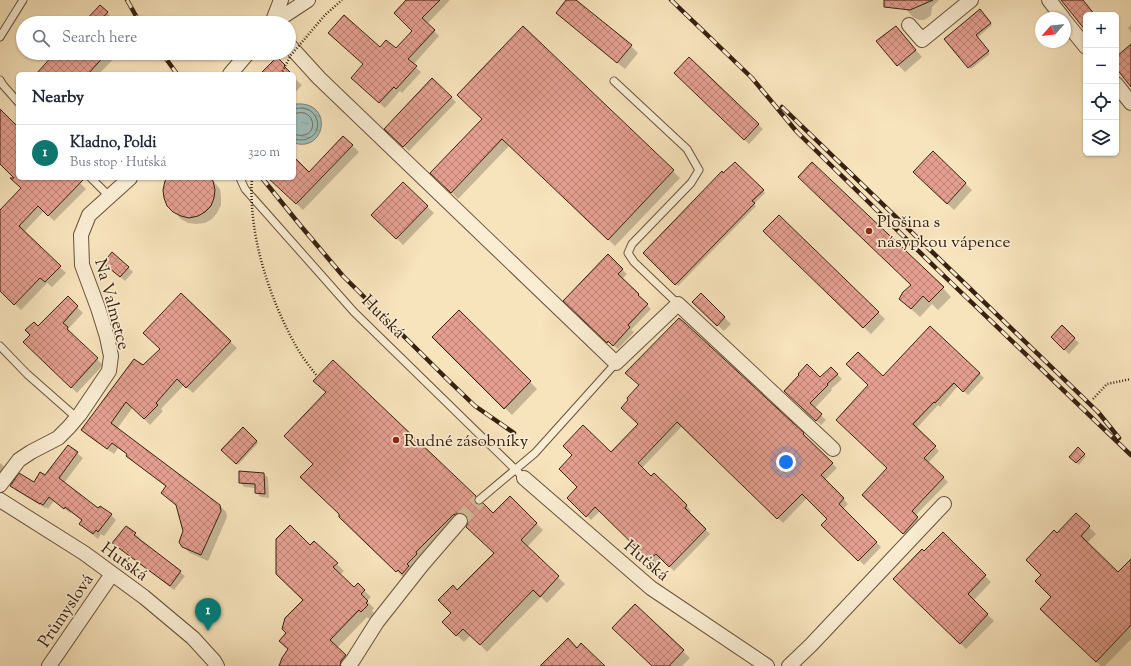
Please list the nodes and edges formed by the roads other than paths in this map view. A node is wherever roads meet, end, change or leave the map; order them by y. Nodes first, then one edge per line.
1 (23, 0) edge
2 (281, 0) edge
3 (308, 0) edge
4 (972, 0) edge
5 (1048, 0) edge
6 (1058, 12) edge
7 (275, 16) edge
8 (284, 16) edge
9 (909, 25) dead end
10 (1071, 28) edge
11 (0, 38) edge
12 (1083, 43) edge
13 (296, 53) edge
14 (242, 60) edge
15 (232, 72) edge
16 (0, 80) edge
17 (614, 81) dead end
18 (1119, 88) edge
19 (16, 100) edge
20 (1131, 103) edge
21 (93, 180) edge
22 (128, 180) edge
23 (241, 180) edge
24 (109, 196) junction
25 (678, 304) junction
26 (0, 346) edge
27 (616, 363) junction
28 (77, 418) junction
29 (833, 449) dead end
30 (520, 474) junction
31 (0, 485) edge
32 (0, 500) edge
33 (479, 500) tunnel mouth
34 (944, 504) dead end
35 (460, 521) tunnel mouth
36 (112, 574) junction
37 (49, 666) edge
38 (217, 666) edge
39 (348, 666) edge
40 (767, 666) edge
41 (789, 666) edge

1 - 11 lane
2 - 7 street
3 - 8 street
4 - 9 street
5 - 6 street
10 - 12 street
13 - 27 street
14 - 15 street
16 - 19 lane
17 - 25 lane
18 - 20 street
21 - 24 lane
22 - 24 street, Na Valmetce
23 - 30 lane, Huťská
24 - 28 street, Na Valmetce
25 - 27 street
25 - 29 street
26 - 28 lane
27 - 30 lane
28 - 31 street, Na Valmetce
30 - 33 lane
30 - 40 street, Huťská
32 - 36 street, Huťská
34 - 41 street
35 - 39 street
36 - 37 street, Průmyslová
36 - 38 street, Huťská

